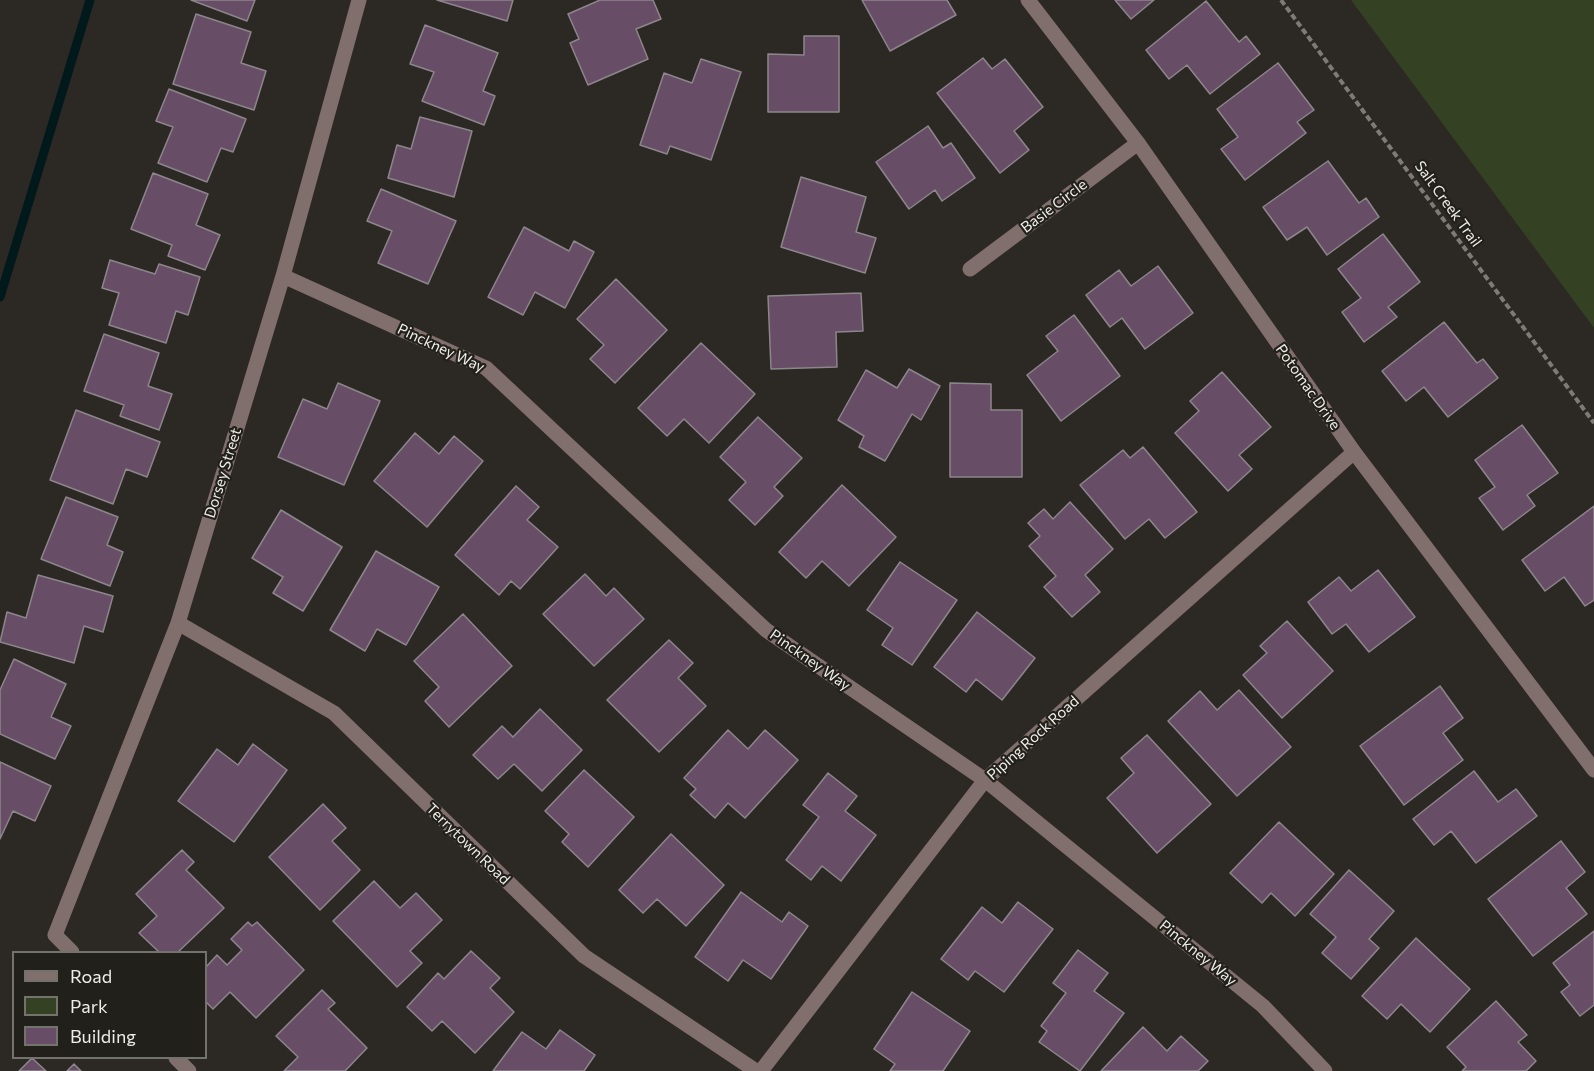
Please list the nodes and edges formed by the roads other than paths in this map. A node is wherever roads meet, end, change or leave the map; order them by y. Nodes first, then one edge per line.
1 (358, 0) edge
2 (1028, 0) edge
3 (1138, 143) junction
4 (970, 269) dead end
5 (282, 276) junction
6 (1354, 452) junction
7 (178, 623) junction
8 (1594, 770) edge
9 (985, 780) junction
10 (71, 951) edge
11 (177, 1059) edge
12 (189, 1071) edge
13 (756, 1071) edge
14 (761, 1071) edge
15 (1325, 1071) edge

1 - 5 street, Dorsey Street
2 - 3 street, Potomac Drive
3 - 4 street, Basie Circle
3 - 6 street, Potomac Drive
5 - 7 street, Dorsey Street
5 - 9 street, Pinckney Way
6 - 8 street, Potomac Drive
6 - 9 street, Piping Rock Road
7 - 10 street, Dorsey Street
7 - 13 street, Terrytown Road
9 - 14 street, Piping Rock Road
9 - 15 street, Pinckney Way
11 - 12 street

